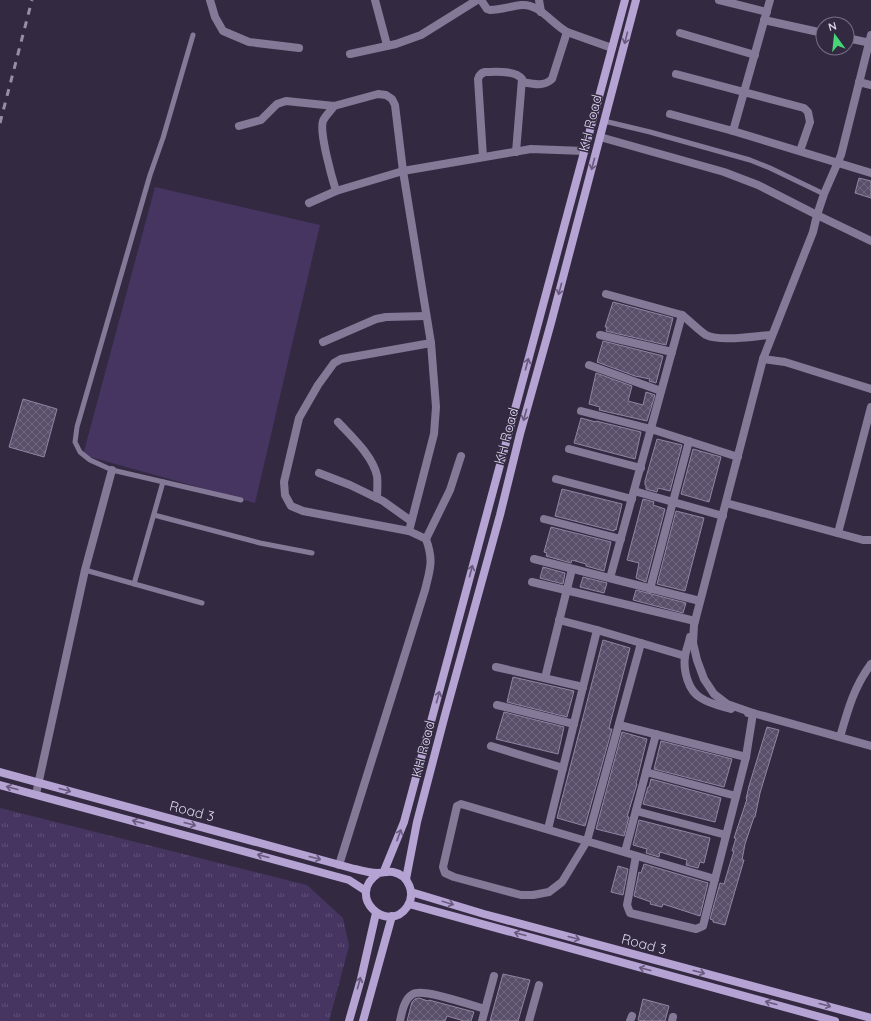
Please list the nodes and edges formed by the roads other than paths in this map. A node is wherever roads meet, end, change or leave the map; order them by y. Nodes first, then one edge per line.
1 (210, 0) edge
2 (375, 0) edge
3 (477, 0) edge
4 (481, 0) edge
5 (539, 0) edge
6 (625, 0) edge
7 (636, 0) edge
8 (719, 0) edge
9 (770, 0) edge
10 (541, 12) junction
11 (767, 12) junction
12 (764, 20) junction
13 (815, 31) edge
14 (567, 32) junction
15 (680, 33) dead end
16 (193, 35) dead end
17 (855, 39) edge
18 (870, 40) edge
19 (387, 46) junction
20 (299, 48) dead end
21 (612, 48) junction
22 (350, 54) dead end
23 (755, 55) junction
24 (676, 74) dead end
25 (522, 82) junction
26 (859, 82) junction
27 (871, 85) edge
28 (744, 93) junction
29 (334, 106) junction
30 (670, 114) dead end
31 (604, 120) junction
32 (239, 126) dead end
33 (733, 130) junction
34 (589, 134) junction
35 (600, 137) junction
36 (584, 151) junction
37 (516, 152) junction
38 (800, 152) junction
39 (483, 157) junction
40 (838, 162) junction
41 (403, 171) junction
42 (871, 172) edge
43 (336, 192) junction
44 (824, 194) junction
45 (309, 203) dead end
46 (817, 215) junction
47 (871, 240) edge
48 (606, 294) dead end
49 (682, 315) junction
50 (426, 316) junction
51 (600, 335) dead end
52 (771, 335) junction
53 (323, 342) dead end
54 (430, 343) junction
55 (672, 352) junction
56 (763, 359) junction
57 (589, 365) dead end
58 (871, 389) edge
59 (661, 392) junction
60 (871, 407) edge
61 (581, 411) dead end
62 (338, 422) dead end
63 (651, 429) junction
64 (690, 442) junction
65 (569, 449) dead end
66 (461, 456) dead end
67 (738, 457) junction
68 (641, 468) junction
69 (112, 470) junction
70 (319, 473) dead end
71 (556, 480) dead end
72 (163, 482) junction
73 (633, 495) junction
74 (377, 498) junction
75 (241, 500) dead end
76 (673, 502) junction
77 (726, 503) junction
78 (154, 515) junction
79 (723, 516) junction
80 (544, 519) dead end
81 (411, 521) junction
82 (409, 531) junction
83 (838, 533) junction
84 (426, 539) junction
85 (621, 539) junction
86 (871, 540) edge
87 (312, 553) dead end
88 (534, 559) dead end
89 (572, 569) junction
90 (85, 570) junction
91 (610, 578) junction
92 (532, 582) dead end
93 (134, 584) junction
94 (650, 589) junction
95 (566, 590) junction
96 (700, 601) junction
97 (202, 603) dead end
98 (559, 620) junction
99 (694, 623) junction
100 (597, 630) junction
101 (641, 643) junction
102 (685, 656) junction
103 (871, 664) edge
104 (496, 667) dead end
105 (545, 678) junction
106 (583, 687) junction
107 (497, 705) dead end
108 (753, 713) junction
109 (574, 724) junction
110 (619, 725) junction
111 (656, 734) junction
112 (840, 737) junction
113 (491, 746) dead end
114 (871, 746) edge
115 (746, 757) junction
116 (563, 768) junction
117 (0, 772) edge
118 (646, 772) junction
119 (39, 782) junction
120 (0, 785) edge
121 (36, 794) junction
122 (736, 796) junction
123 (636, 811) junction
124 (548, 829) junction
125 (726, 835) junction
126 (587, 841) junction
127 (625, 852) junction
128 (636, 856) junction
129 (339, 865) junction
130 (381, 872) junction
131 (406, 879) junction
132 (715, 879) junction
133 (366, 891) junction
134 (411, 892) junction
135 (409, 904) junction
136 (376, 913) junction
137 (392, 916) junction
138 (494, 976) dead end
139 (539, 985) dead end
140 (485, 1009) junction
141 (871, 1018) edge
142 (349, 1021) edge
143 (363, 1021) edge
144 (400, 1021) edge
145 (482, 1021) edge
146 (529, 1021) edge
147 (835, 1021) edge

1 - 20 street
2 - 19 street
3 - 19 street
4 - 10 street
5 - 10 street
6 - 21 main road, KH Road
7 -> 31 main road, KH Road
8 - 11 street
9 - 11 street
10 - 14 street
11 - 12 street
12 - 13 street
12 - 23 street
14 - 21 street
14 - 25 street
15 - 23 street
16 - 69 lane
17 - 18 street
18 - 26 street
19 - 22 street
21 - 34 main road, KH Road
23 - 28 street
24 - 28 street
25 - 37 street
25 - 39 street
26 - 27 street
26 - 40 street
28 - 33 street
28 - 38 street
29 - 32 street
29 - 41 street
29 - 43 street
30 - 33 street
31 - 35 main road, KH Road
31 - 44 lane
33 - 38 street
34 - 35 main road
34 - 36 main road, KH Road
35 - 46 street
35 -> 131 main road, KH Road
36 - 37 street
130 -> 36 main road, KH Road
37 - 39 street
38 - 40 street
39 - 41 street
40 - 42 street
40 - 44 street
41 - 43 street
41 - 50 street
43 - 45 street
44 - 46 street
46 - 47 street
46 - 52 street
48 - 49 street
49 - 52 street
49 - 55 street
50 - 53 street
50 - 54 street
51 - 55 street
52 - 56 street
54 - 81 street
54 - 82 street
55 - 59 street
56 - 58 street
56 - 67 street
57 - 59 street
59 - 63 street
60 - 83 street
61 - 63 street
62 - 74 street
63 - 64 street
63 - 68 street
64 - 67 street
64 - 76 street
65 - 68 street
66 - 84 street
67 - 77 street
68 - 73 street
69 - 72 lane
69 - 90 street
70 - 74 street
71 - 73 street
72 - 75 lane
72 - 78 lane
73 - 76 street
73 - 85 street
74 - 81 street
76 - 79 street
76 - 94 street
77 - 79 street
77 - 83 street
78 - 87 lane
78 - 93 lane
79 - 96 street
80 - 85 street
81 - 82 street
82 - 84 street
83 - 86 street
84 - 129 street
85 - 91 street
88 - 89 street
89 - 91 street
89 - 95 street
90 - 93 lane
90 - 119 street
91 - 94 street
92 - 95 street
93 - 97 lane
94 - 96 street
95 - 98 street
95 - 99 street
96 - 99 street
98 - 100 street
98 - 105 street
99 - 102 street
99 - 108 street
100 - 101 street
100 - 106 street
101 - 102 street
101 - 110 street
102 - 108 street
103 - 112 street
104 - 105 street
105 - 106 street
106 - 109 street
107 - 109 street
108 - 112 street
108 - 115 street
109 - 116 street
110 - 111 street
110 - 126 street
111 - 115 street
111 - 118 street
112 - 114 street
113 - 116 street
115 - 122 street
116 - 124 street
117 - 119 main road, Road 3
118 - 122 street
118 - 123 street
119 - 121 street
119 -> 129 main road, Road 3
121 -> 120 main road, Road 3
133 -> 121 main road, Road 3
122 - 125 street
123 - 125 street
123 - 127 street
124 - 126 street
124 - 126 street
125 - 132 street
126 - 127 street
127 - 128 street
128 - 132 street
128 - 132 street
129 - 130 main road, Road 3
130 - 131 main road
130 - 133 main road
131 - 134 main road
133 - 136 main road
134 - 135 main road
134 -> 141 main road, Road 3
135 - 137 main road
147 -> 135 main road, Road 3
136 - 137 main road
142 -> 136 main road
137 - 143 main road
138 - 140 street
139 - 146 street
140 - 144 street
140 - 145 street

